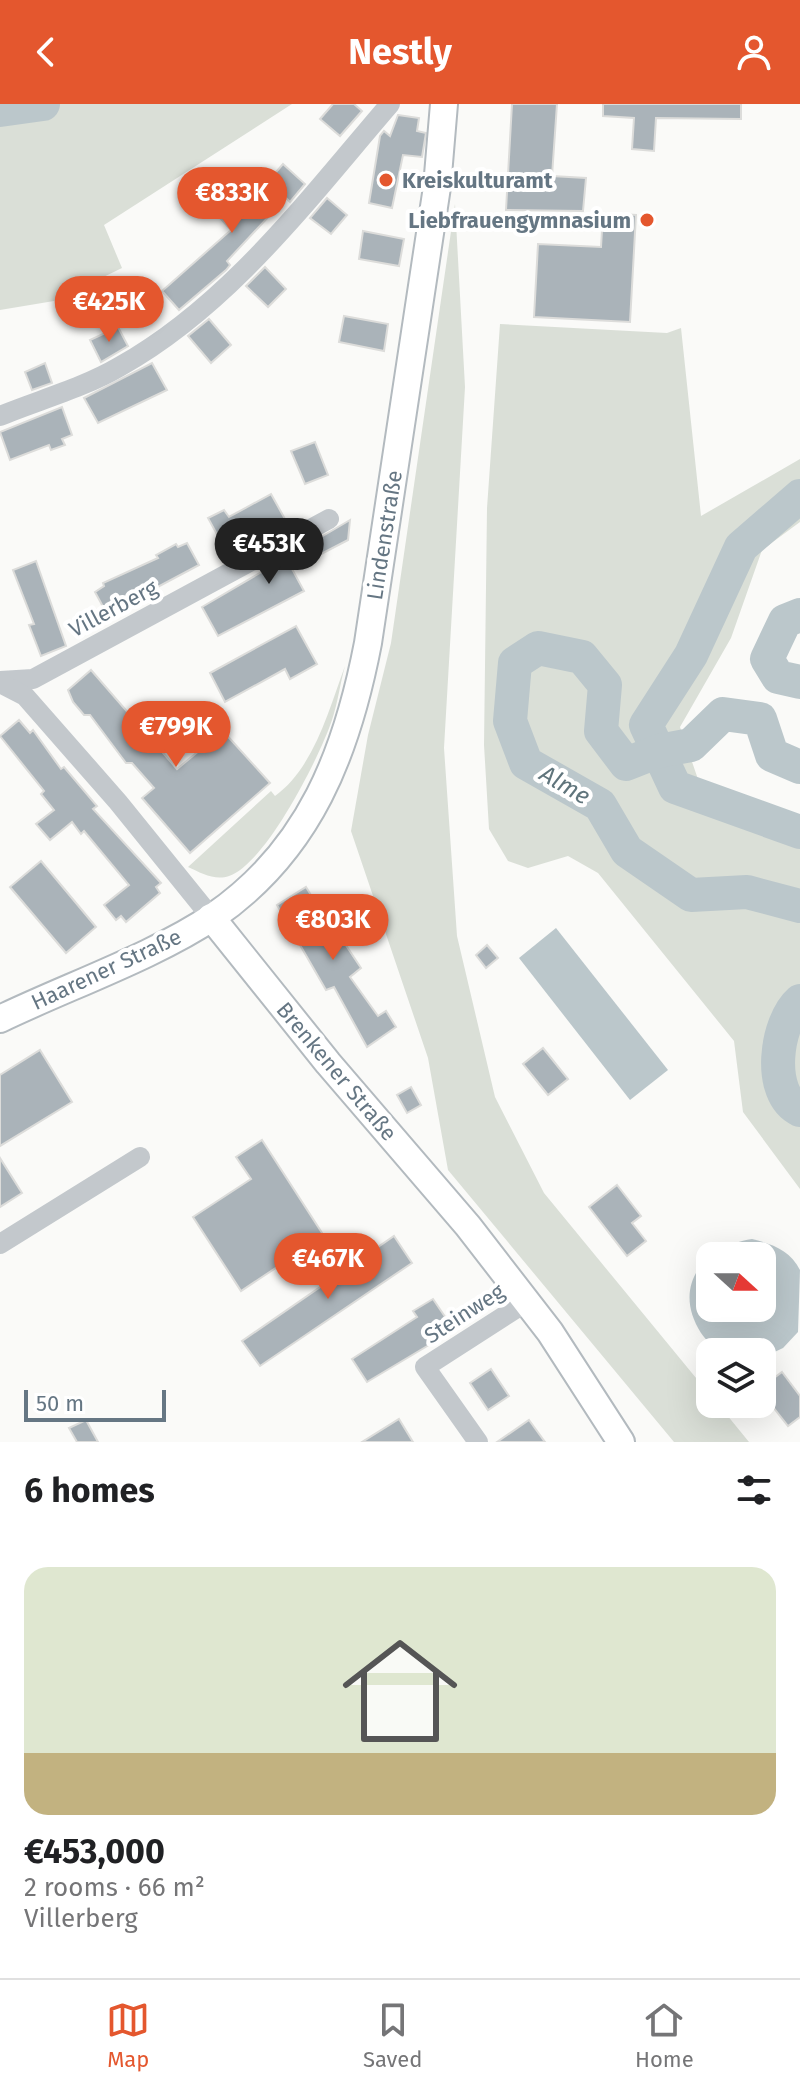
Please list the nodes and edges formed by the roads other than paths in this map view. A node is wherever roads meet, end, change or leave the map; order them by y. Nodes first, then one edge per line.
1 (390, 104) edge
2 (444, 104) edge
3 (0, 416) edge
4 (329, 519) dead end
5 (0, 682) edge
6 (211, 917) junction
7 (0, 1019) edge
8 (140, 1157) dead end
9 (0, 1244) edge
10 (526, 1302) junction
11 (478, 1442) edge
12 (621, 1442) edge

1 - 3 street
2 - 6 main road, Lindenstraße
4 - 5 street, Villerberg
5 - 6 street, Brenkener Straße
6 - 7 main road, Haarener Straße
6 - 10 main road, Brenkener Straße
8 - 9 street
10 - 11 street, Steinweg
10 - 12 main road, Brenkener Straße

